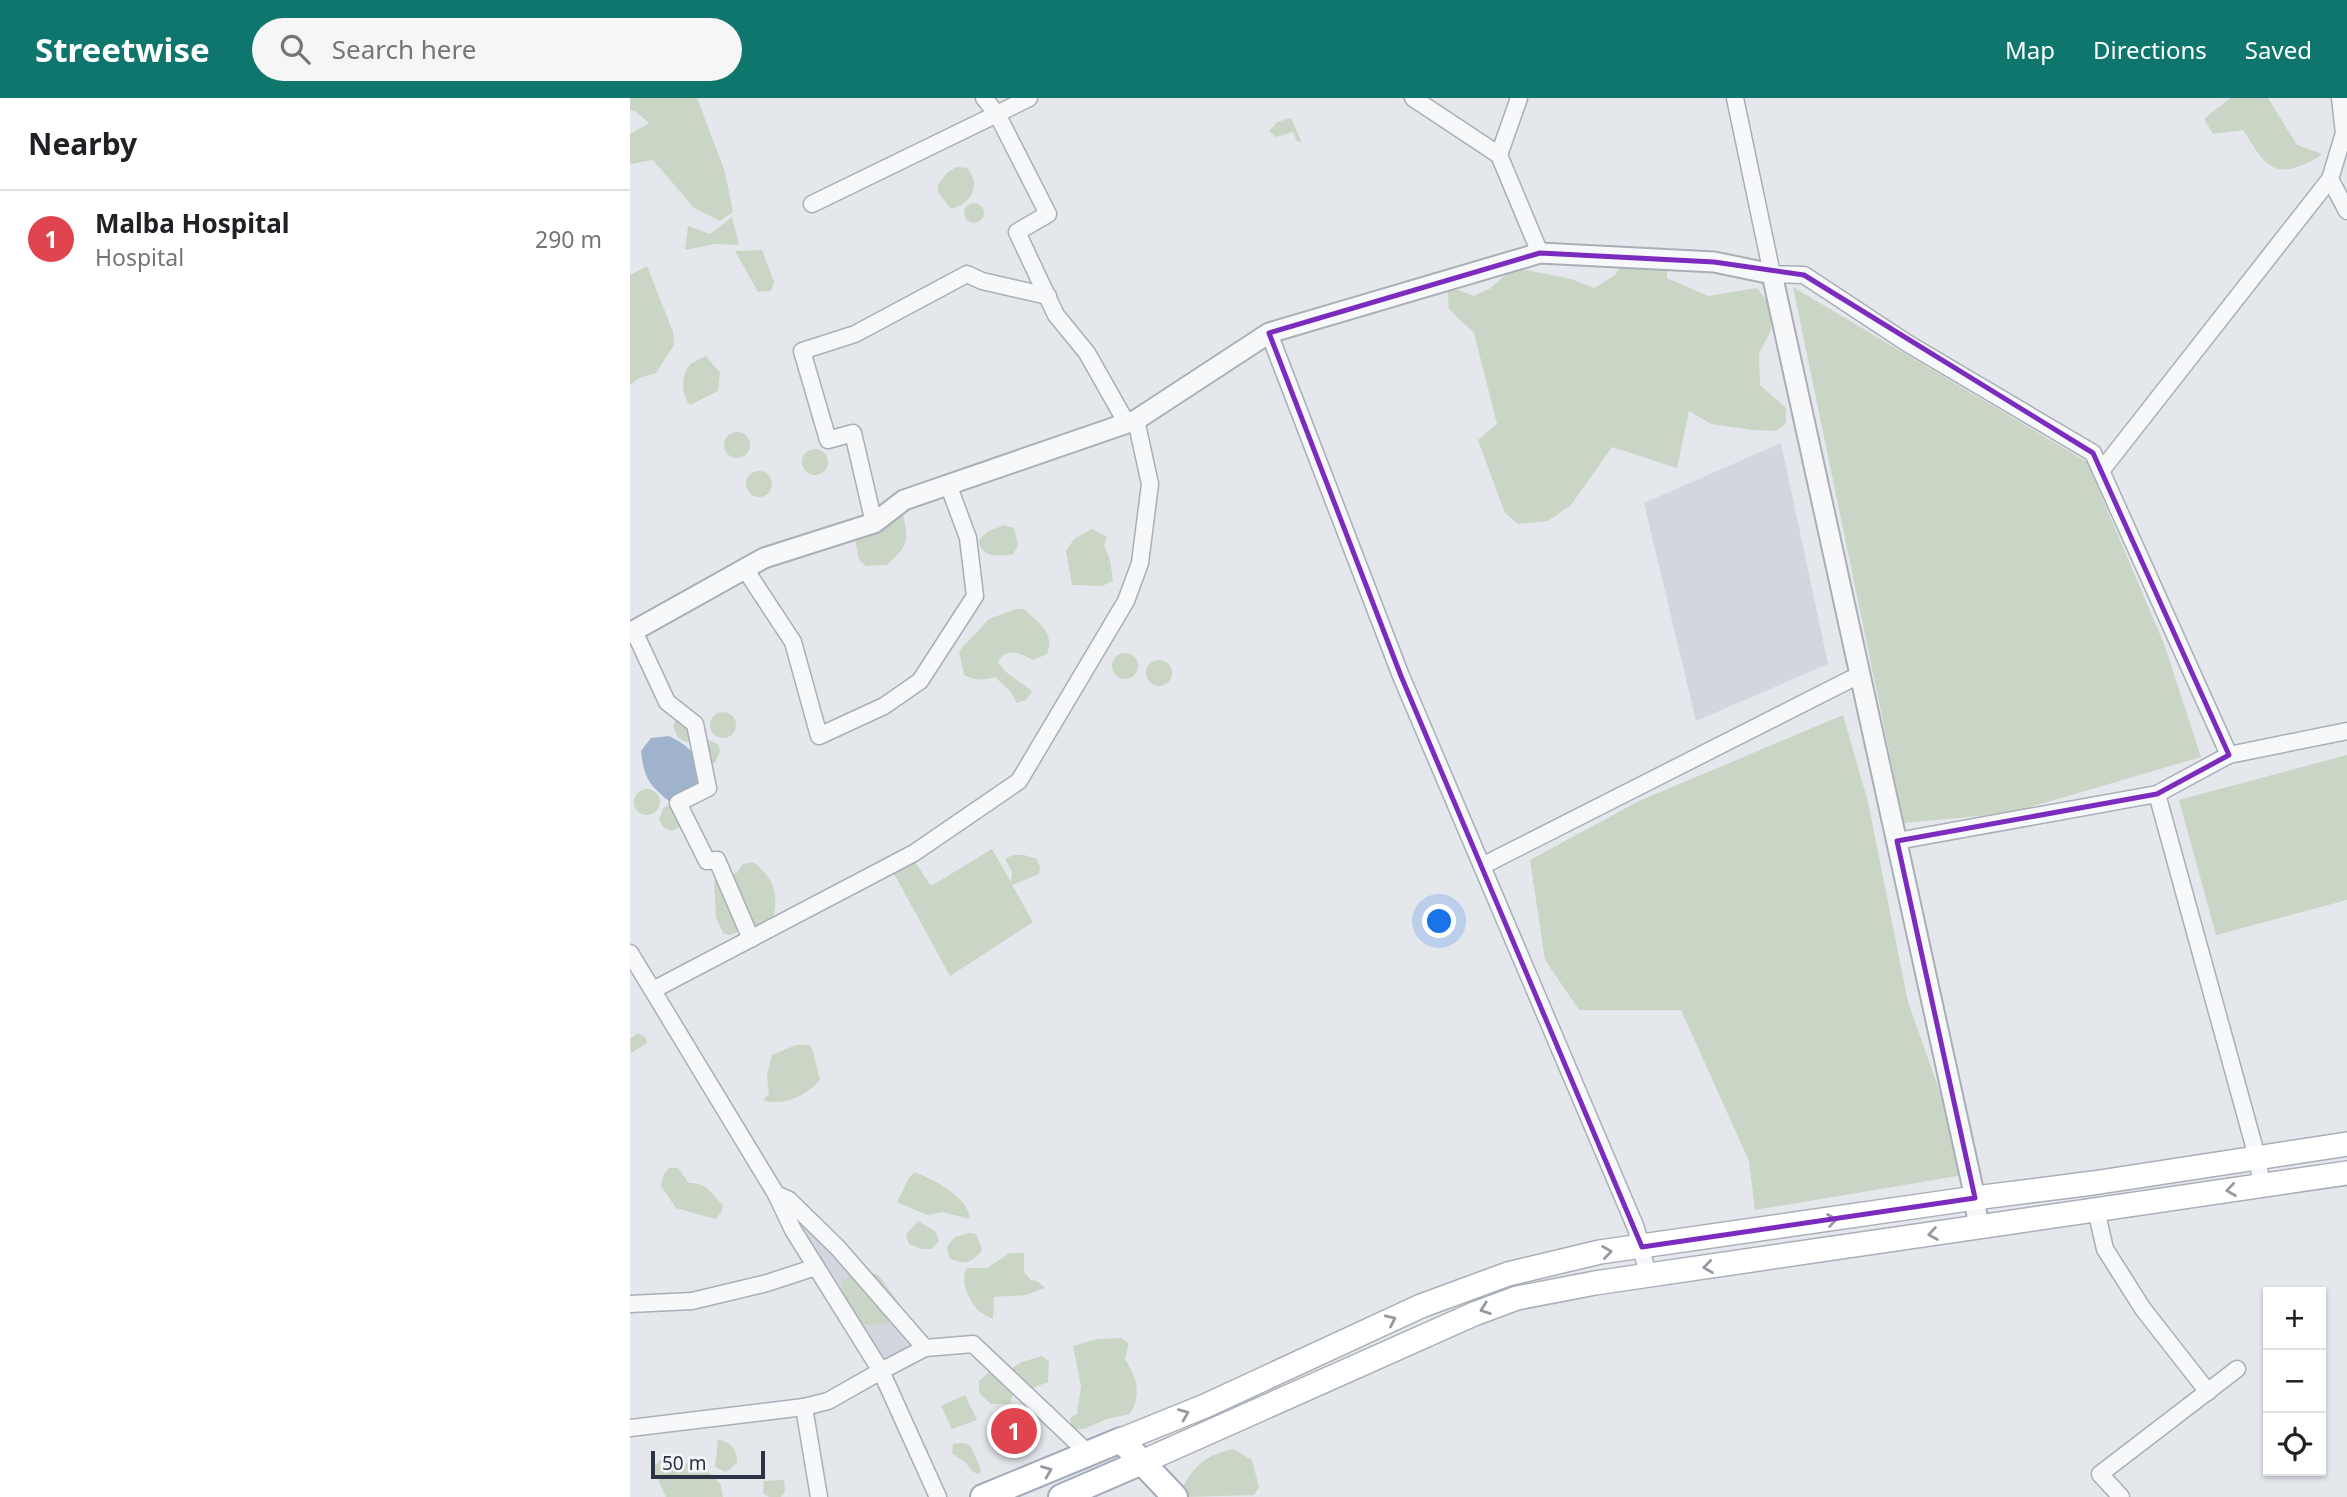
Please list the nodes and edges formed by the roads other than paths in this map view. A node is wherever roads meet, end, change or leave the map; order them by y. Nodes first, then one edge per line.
1 (984, 98) edge
2 (1029, 98) edge
3 (1413, 98) edge
4 (1519, 98) edge
5 (1735, 98) edge
6 (2340, 98) edge
7 (998, 114) junction
8 (1499, 155) junction
9 (2330, 179) junction
10 (812, 204) dead end
11 (2347, 211) edge
12 (1540, 253) junction
13 (1772, 274) junction
14 (1048, 296) junction
15 (1269, 332) junction
16 (1131, 421) junction
17 (2101, 471) junction
18 (948, 484) junction
19 (874, 523) junction
20 (745, 569) junction
21 (632, 632) edge
22 (1851, 679) dead end
23 (2347, 731) edge
24 (2229, 755) junction
25 (2157, 794) junction
26 (1897, 841) junction
27 (1482, 866) junction
28 (751, 939) junction
29 (630, 953) edge
30 (636, 976) edge
31 (653, 990) junction
32 (2347, 1144) edge
33 (2257, 1157) junction
34 (2347, 1173) edge
35 (2262, 1186) junction
36 (776, 1194) junction
37 (1975, 1198) junction
38 (2096, 1210) junction
39 (1978, 1228) junction
40 (1642, 1247) junction
41 (816, 1267) junction
42 (1508, 1274) junction
43 (1648, 1275) junction
44 (1517, 1298) junction
45 (630, 1304) edge
46 (925, 1348) junction
47 (2237, 1369) dead end
48 (881, 1371) junction
49 (2208, 1392) junction
50 (804, 1407) junction
51 (630, 1428) edge
52 (1121, 1440) junction
53 (1089, 1454) junction
54 (1142, 1462) junction
55 (819, 1497) edge
56 (938, 1497) edge
57 (984, 1497) edge
58 (1061, 1497) edge
59 (1175, 1497) edge
60 (2122, 1497) edge

1 - 7 street
2 - 7 street
3 - 8 street
4 - 8 street
5 - 13 street
6 - 9 street
7 - 10 street
7 - 14 street
8 - 12 street
9 - 11 street
9 - 17 street
12 - 13 street
12 - 15 street
13 - 17 street
13 - 26 street
14 - 16 street
14 - 19 street
15 - 16 street
15 - 27 street
16 - 18 street
16 - 28 street
17 - 24 street
18 - 19 street
18 - 20 street
19 - 20 street
20 - 21 street
21 - 28 street
22 - 27 street
23 - 24 street
24 - 25 street
25 - 26 street
25 - 33 street
26 - 37 street
27 - 40 street
28 - 31 street
29 - 30 street
30 - 31 street
31 - 36 street
32 - 33 main road
33 - 35 street
33 - 37 main road
34 - 35 main road
35 -> 38 main road
36 - 41 street
36 - 46 street
37 - 39 street
40 -> 37 main road
38 - 39 main road
38 - 49 street
39 -> 43 main road
42 -> 40 main road
40 - 43 street
41 - 45 street
41 - 48 street
42 - 44 main road
52 -> 42 main road
43 - 44 main road
44 -> 54 main road
46 - 48 street
46 - 53 street
47 - 49 street
48 - 50 street
48 - 56 street
49 - 60 street
50 - 51 street
50 - 55 street
52 - 53 main road
52 - 54 main road
57 -> 53 main road
54 - 58 main road
54 - 59 main road

